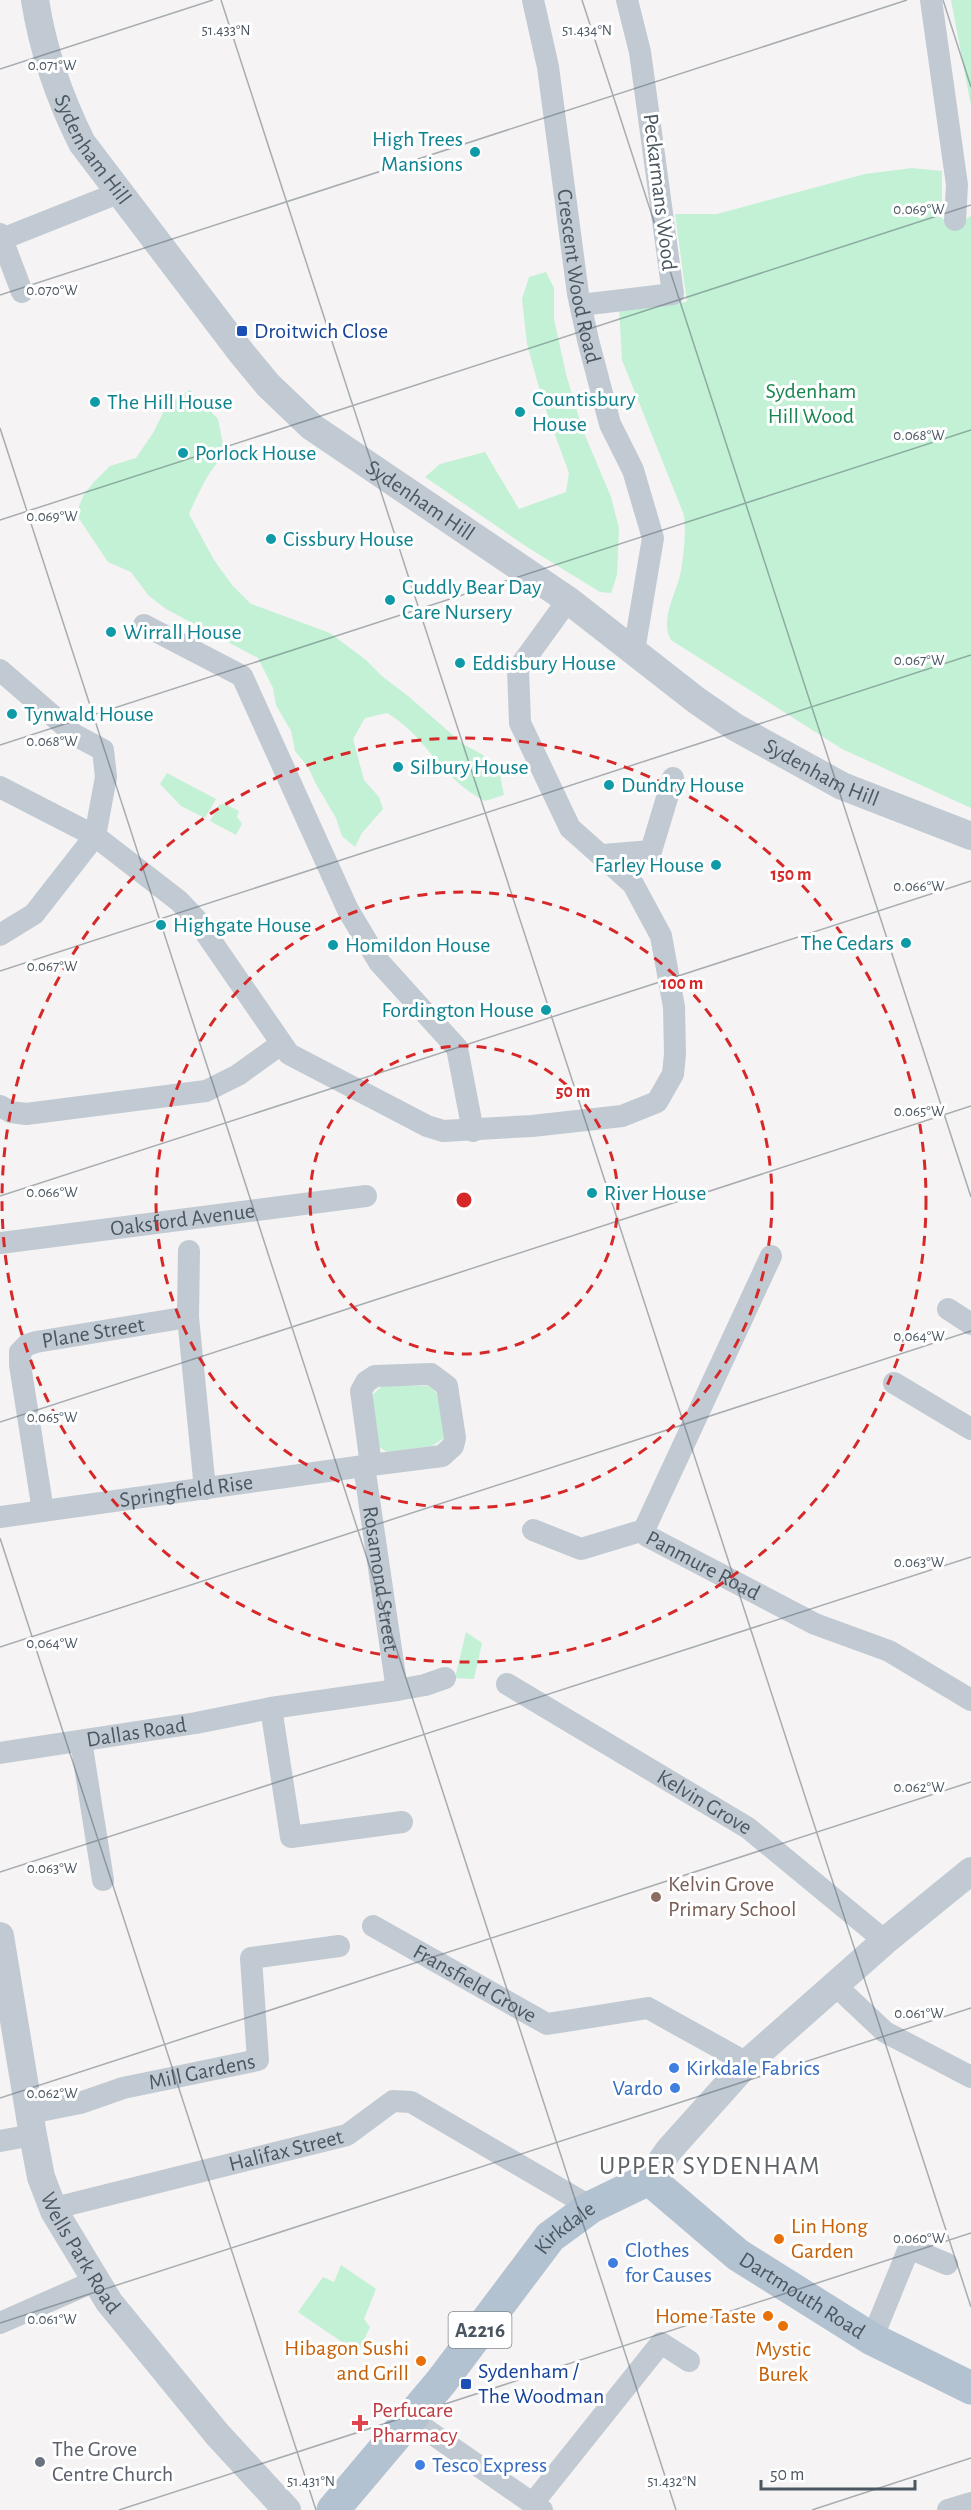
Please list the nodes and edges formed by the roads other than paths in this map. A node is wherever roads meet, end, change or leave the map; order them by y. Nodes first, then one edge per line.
1 (35, 0) edge
2 (533, 0) edge
3 (627, 0) edge
4 (931, 0) edge
5 (118, 193) junction
6 (955, 220) dead end
7 (1, 236) edge
8 (22, 292) dead end
9 (580, 305) junction
10 (568, 600) junction
11 (144, 625) dead end
12 (634, 651) junction
13 (0, 670) edge
14 (673, 778) dead end
15 (0, 787) edge
16 (95, 836) junction
17 (971, 836) edge
18 (603, 855) junction
19 (0, 935) edge
20 (280, 1044) junction
21 (0, 1106) edge
22 (473, 1131) junction
23 (366, 1196) dead end
24 (0, 1243) edge
25 (189, 1251) dead end
26 (771, 1256) dead end
27 (948, 1309) dead end
28 (188, 1317) junction
29 (971, 1324) edge
30 (894, 1383) dead end
31 (971, 1429) edge
32 (367, 1466) junction
33 (206, 1489) junction
34 (43, 1511) junction
35 (0, 1517) edge
36 (532, 1530) dead end
37 (644, 1530) junction
38 (445, 1678) dead end
39 (507, 1684) dead end
40 (397, 1690) junction
41 (971, 1700) edge
42 (271, 1708) junction
43 (81, 1741) junction
44 (0, 1753) edge
45 (402, 1822) dead end
46 (971, 1871) edge
47 (102, 1880) dead end
48 (373, 1926) dead end
49 (0, 1938) edge
50 (885, 1941) junction
51 (339, 1946) dead end
52 (835, 1985) junction
53 (747, 2063) junction
54 (971, 2077) edge
55 (31, 2124) junction
56 (0, 2141) edge
57 (649, 2179) junction
58 (591, 2207) junction
59 (54, 2211) junction
60 (947, 2264) dead end
61 (95, 2281) junction
62 (0, 2323) edge
63 (872, 2339) junction
64 (689, 2361) dead end
65 (971, 2388) edge
66 (411, 2419) junction
67 (971, 2504) edge
68 (537, 2506) edge
69 (287, 2510) edge
70 (333, 2510) edge
71 (948, 2510) edge

1 - 5 street, Sydenham Hill
2 - 9 street, Crescent Wood Road
3 - 9 street, Peckarmans Wood
4 - 6 street
5 - 7 street
5 - 10 street, Sydenham Hill
7 - 8 street
9 - 12 street, Crescent Wood Road
10 - 12 street, Sydenham Hill
10 - 18 street
11 - 22 street
12 - 17 street, Sydenham Hill
13 - 16 street
14 - 18 street
15 - 16 street
16 - 19 street
16 - 20 street
18 - 22 street
20 - 21 street
20 - 22 street
23 - 24 street, Oaksford Avenue
25 - 28 street
26 - 37 street, Panmure Road
27 - 29 street
28 - 33 street
28 - 34 street, Plane Street
30 - 31 street
32 - 32 street, Rosamond Street
32 - 33 street, Springfield Rise
32 - 40 street, Rosamond Street
33 - 34 street, Springfield Rise
34 - 35 street, Springfield Rise
36 - 37 street
37 - 41 street, Panmure Road
38 - 40 street, Dallas Road
39 - 50 street, Kelvin Grove
40 - 42 street, Dallas Road
42 - 43 street, Dallas Road
42 - 45 street
43 - 44 street, Dallas Road
43 - 47 street
46 - 50 street, Kirkdale
48 - 53 street, Fransfield Grove
49 - 55 street, Wells Park Road
50 - 52 street, Kirkdale
51 - 55 street, Mill Gardens
52 - 53 street, Kirkdale
52 - 54 street
53 - 57 street, Kirkdale
55 - 56 street
55 - 59 street, Wells Park Road
57 - 58 main road, Kirkdale / A2216
57 - 63 main road, Dartmouth Road
58 - 59 street, Halifax Street
58 - 66 main road, Kirkdale / A2216
59 - 61 street, Wells Park Road
60 - 63 street
61 - 62 street
61 - 69 street, Wells Park Road
63 - 65 main road, Dartmouth Road
64 - 68 street
66 - 68 street
66 - 70 main road, Kirkdale / A2216
67 - 71 street

